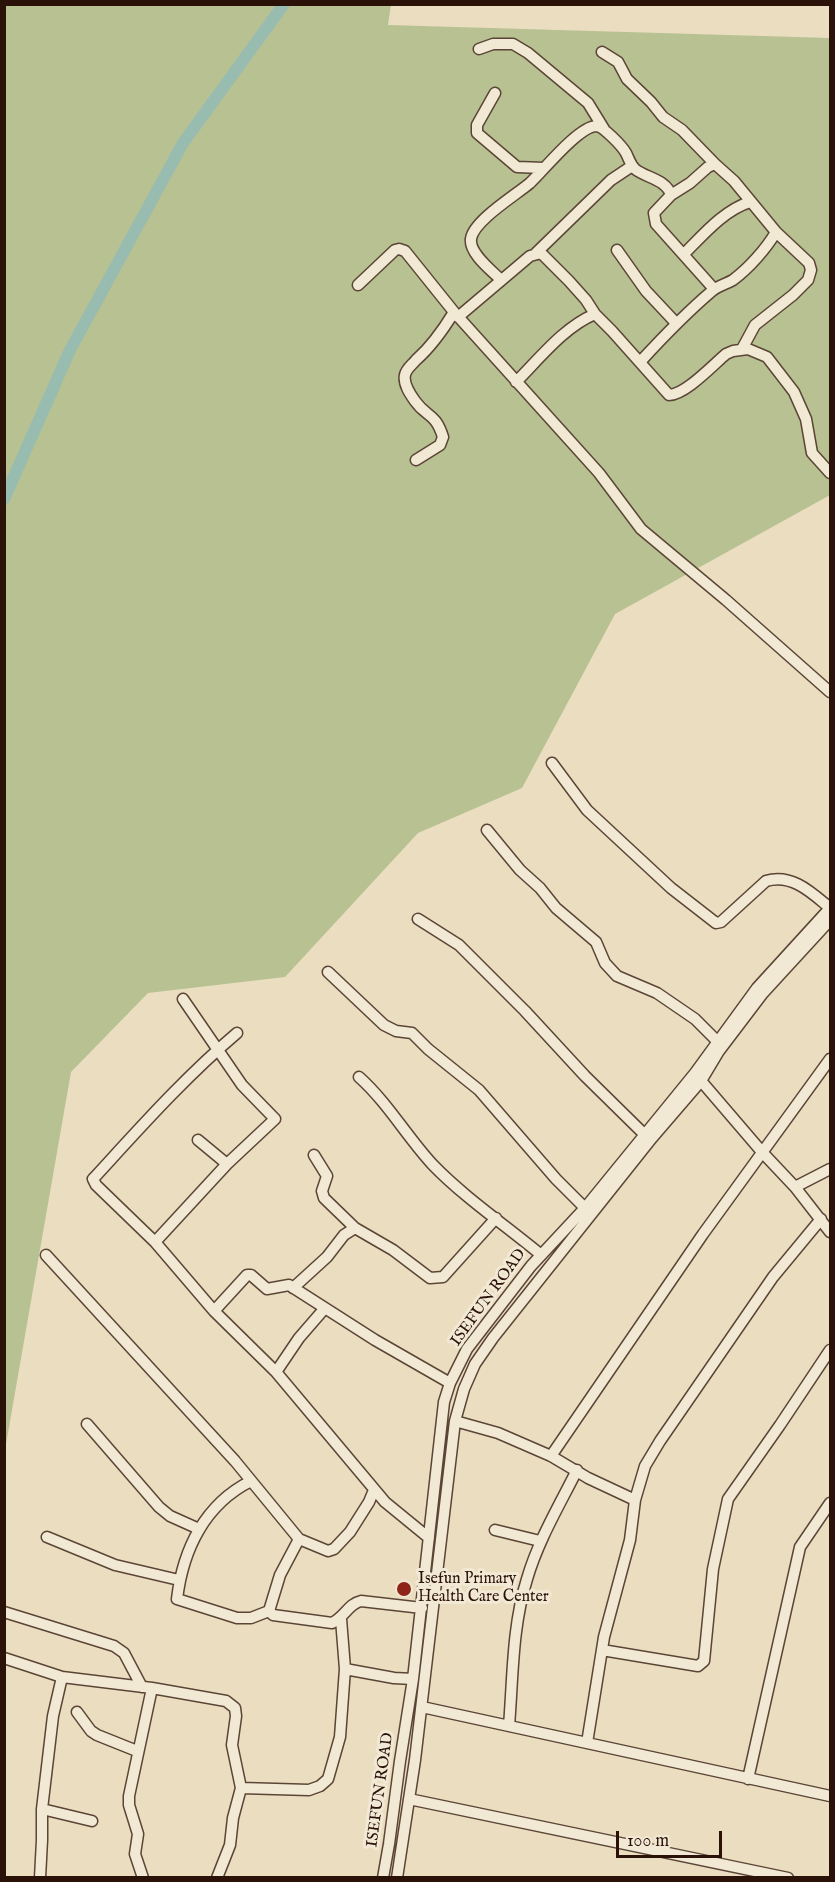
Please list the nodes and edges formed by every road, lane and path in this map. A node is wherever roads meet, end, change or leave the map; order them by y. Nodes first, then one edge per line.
1 (479, 49) dead end
2 (602, 52) dead end
3 (495, 93) dead end
4 (604, 129) junction
5 (715, 164) junction
6 (632, 166) junction
7 (544, 168) junction
8 (671, 195) junction
9 (750, 202) junction
10 (776, 232) junction
11 (617, 249) dead end
12 (536, 253) junction
13 (684, 254) junction
14 (500, 279) junction
15 (358, 285) dead end
16 (714, 289) junction
17 (595, 314) junction
18 (456, 315) junction
19 (676, 323) junction
20 (742, 349) junction
21 (640, 363) junction
22 (516, 382) junction
23 (416, 460) dead end
24 (831, 473) edge
25 (831, 692) edge
26 (552, 763) dead end
27 (488, 830) dead end
28 (830, 908) edge
29 (418, 919) dead end
30 (827, 923) edge
31 (831, 937) edge
32 (328, 972) dead end
33 (183, 999) dead end
34 (237, 1033) dead end
35 (717, 1041) junction
36 (217, 1050) junction
37 (831, 1059) edge
38 (359, 1077) dead end
39 (698, 1077) junction
40 (644, 1134) junction
41 (198, 1140) dead end
42 (762, 1152) junction
43 (314, 1155) dead end
44 (227, 1164) junction
45 (831, 1169) edge
46 (795, 1187) junction
47 (585, 1208) junction
48 (496, 1218) junction
49 (821, 1219) junction
50 (355, 1228) junction
51 (831, 1232) edge
52 (155, 1242) junction
53 (540, 1254) junction
54 (46, 1255) dead end
55 (293, 1288) junction
56 (325, 1308) junction
57 (213, 1311) junction
58 (831, 1350) edge
59 (276, 1372) junction
60 (450, 1383) junction
61 (455, 1421) junction
62 (87, 1424) dead end
63 (551, 1456) junction
64 (577, 1470) junction
65 (251, 1480) junction
66 (374, 1490) junction
67 (635, 1500) junction
68 (369, 1502) junction
69 (385, 1502) junction
70 (831, 1503) edge
71 (199, 1529) junction
72 (495, 1530) dead end
73 (47, 1537) dead end
74 (429, 1538) junction
75 (299, 1539) junction
76 (540, 1541) junction
77 (179, 1580) junction
78 (422, 1608) junction
79 (269, 1611) junction
80 (4, 1612) edge
81 (341, 1619) junction
82 (602, 1650) junction
83 (4, 1658) edge
84 (345, 1669) junction
85 (62, 1677) junction
86 (413, 1679) junction
87 (147, 1688) junction
88 (422, 1707) junction
89 (77, 1712) dead end
90 (509, 1726) junction
91 (587, 1743) junction
92 (137, 1751) junction
93 (748, 1779) junction
94 (241, 1788) junction
95 (831, 1796) edge
96 (409, 1799) junction
97 (42, 1809) junction
98 (92, 1821) dead end
99 (40, 1878) edge
100 (143, 1878) edge
101 (217, 1878) edge
102 (382, 1878) edge
103 (397, 1878) edge
104 (788, 1878) edge

1 - 4 street
2 - 5 street
3 - 7 street
4 - 6 street
4 - 7 street
5 - 8 street
5 - 9 street
6 - 8 street
6 - 12 street
7 - 14 street
8 - 13 street
9 - 10 street
9 - 13 street
10 - 16 street
10 - 20 street
11 - 19 street
12 - 14 street
12 - 17 street
13 - 16 street
14 - 18 street
15 - 18 street
16 - 19 street
17 - 21 street
17 - 22 street
18 - 22 street
18 - 23 street
19 - 21 street
20 - 21 street
20 - 24 street
22 - 25 street
26 - 28 street
27 - 35 street
28 - 35 street, ISEFUN ROAD
29 - 40 street
30 - 31 street
30 - 39 street, ISEFUN ROAD
32 - 47 street
33 - 36 street
34 - 36 street
35 - 39 street, ISEFUN ROAD
36 - 44 street
36 - 52 street
37 - 42 street
38 - 48 street
39 - 40 street, ISEFUN ROAD
39 - 42 street
39 - 61 street, ISEFUN ROAD
40 - 47 street, ISEFUN ROAD
41 - 44 street
42 - 46 street
42 - 63 street
43 - 50 street
44 - 52 street
45 - 46 street
46 - 49 street
47 - 53 street, ISEFUN ROAD
48 - 50 street
48 - 53 street
49 - 51 street
49 - 67 street
50 - 55 street
52 - 57 street
53 - 60 street, ISEFUN ROAD
54 - 65 street
55 - 56 street
55 - 57 street
56 - 59 street
56 - 60 street
57 - 59 street
58 - 82 street
59 - 66 street
60 - 74 street, ISEFUN ROAD
61 - 63 street
61 - 88 street, ISEFUN ROAD
62 - 71 street
63 - 64 street
64 - 67 street
64 - 76 street
65 - 71 street
65 - 75 street
66 - 68 street
66 - 69 street
67 - 82 street
68 - 69 street
68 - 75 street
69 - 74 street
70 - 93 street
71 - 77 street
72 - 76 street
73 - 77 street
74 - 78 street, ISEFUN ROAD
75 - 79 street
76 - 90 street
77 - 79 street
78 - 81 street
78 - 86 street, ISEFUN ROAD
79 - 81 street
80 - 87 street
81 - 84 street
82 - 91 street
83 - 85 street
84 - 86 street
84 - 94 street
85 - 87 street
85 - 97 street
86 - 102 street, ISEFUN ROAD
87 - 92 street
87 - 94 street
88 - 90 street
88 - 96 street, ISEFUN ROAD
89 - 92 street
90 - 91 street
91 - 93 street
92 - 100 street
93 - 95 street
94 - 101 street
96 - 103 street, ISEFUN ROAD
96 - 104 street
97 - 98 street
97 - 99 street

